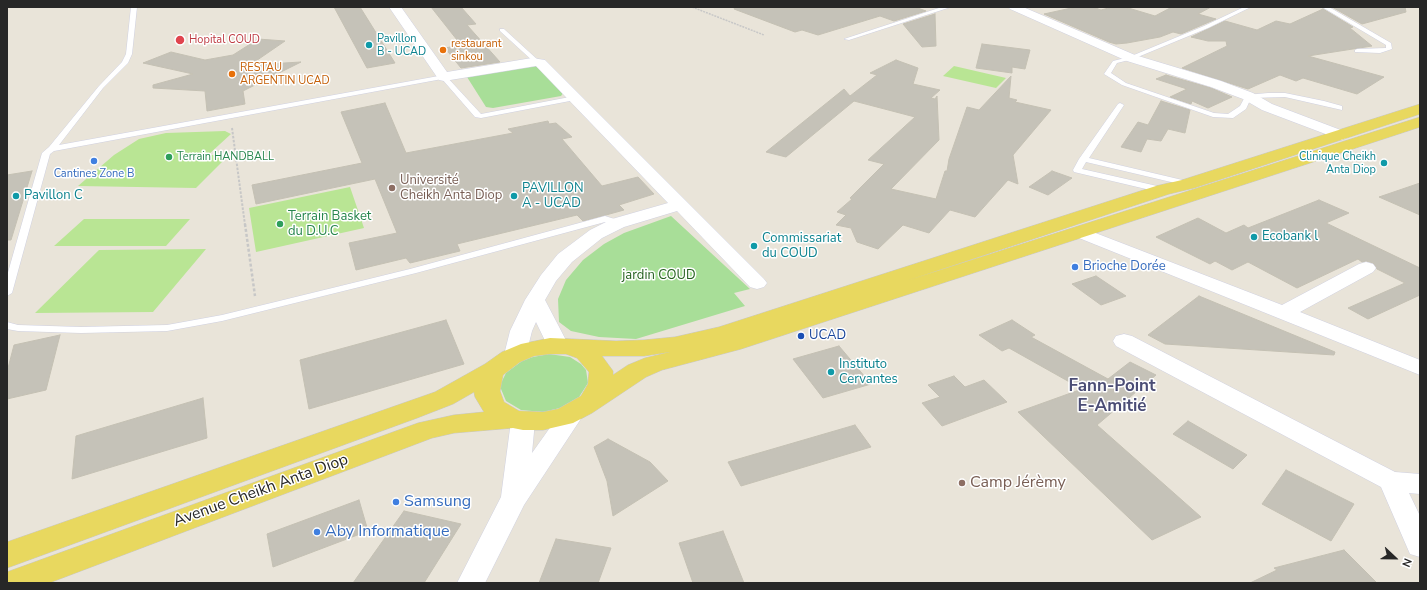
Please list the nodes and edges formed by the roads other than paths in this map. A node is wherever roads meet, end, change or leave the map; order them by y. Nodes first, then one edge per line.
1 (134, 7) edge
2 (395, 7) edge
3 (948, 7) edge
4 (1014, 7) edge
5 (1248, 7) edge
6 (1325, 7) edge
7 (502, 30) dead end
8 (847, 39) dead end
9 (1357, 51) dead end
10 (1131, 58) junction
11 (537, 62) junction
12 (444, 77) junction
13 (1248, 96) junction
14 (575, 98) junction
15 (1120, 106) dead end
16 (1339, 108) dead end
17 (1420, 109) edge
18 (1420, 122) edge
19 (1363, 128) junction
20 (1341, 135) junction
21 (52, 149) junction
22 (1083, 160) junction
23 (1188, 184) junction
24 (1163, 190) junction
25 (680, 205) junction
26 (618, 223) junction
27 (1080, 232) junction
28 (1366, 268) dead end
29 (757, 283) dead end
30 (7, 293) edge
31 (535, 300) junction
32 (1283, 313) junction
33 (7, 325) edge
34 (1124, 341) dead end
35 (563, 347) junction
36 (505, 362) junction
37 (1420, 368) edge
38 (581, 408) junction
39 (518, 420) junction
40 (1391, 481) junction
41 (1420, 484) edge
42 (513, 500) junction
43 (1420, 546) edge
44 (7, 555) edge
45 (13, 583) edge
46 (471, 583) edge

1 - 21 lane
2 - 12 street
3 - 8 lane
4 - 10 street
5 - 10 lane
6 - 9 lane
7 - 11 lane
10 - 13 street
10 - 13 lane
11 - 12 street
11 - 14 street
12 - 14 lane
12 - 21 lane
13 - 16 lane
13 - 19 street
13 - 20 street
14 - 25 street
15 - 22 lane
17 - 19 main road
18 - 27 main road
19 - 20 main road
20 - 23 main road
21 - 30 lane
22 - 23 lane
22 - 24 lane
23 - 24 main road
24 - 35 main road
25 - 26 street
25 - 29 street
26 - 31 street
26 - 33 lane
27 - 32 street
27 - 38 main road
28 - 32 street
31 - 35 street
31 - 36 street
32 - 37 street
34 - 40 street
35 - 36 main road
35 - 38 main road
36 - 39 main road
36 - 44 main road, Avenue Cheikh Anta Diop
38 - 39 main road
38 - 42 street
39 - 42 street
39 - 45 main road, Avenue Cheikh Anta Diop
40 - 41 street
40 - 43 street
42 - 46 street

